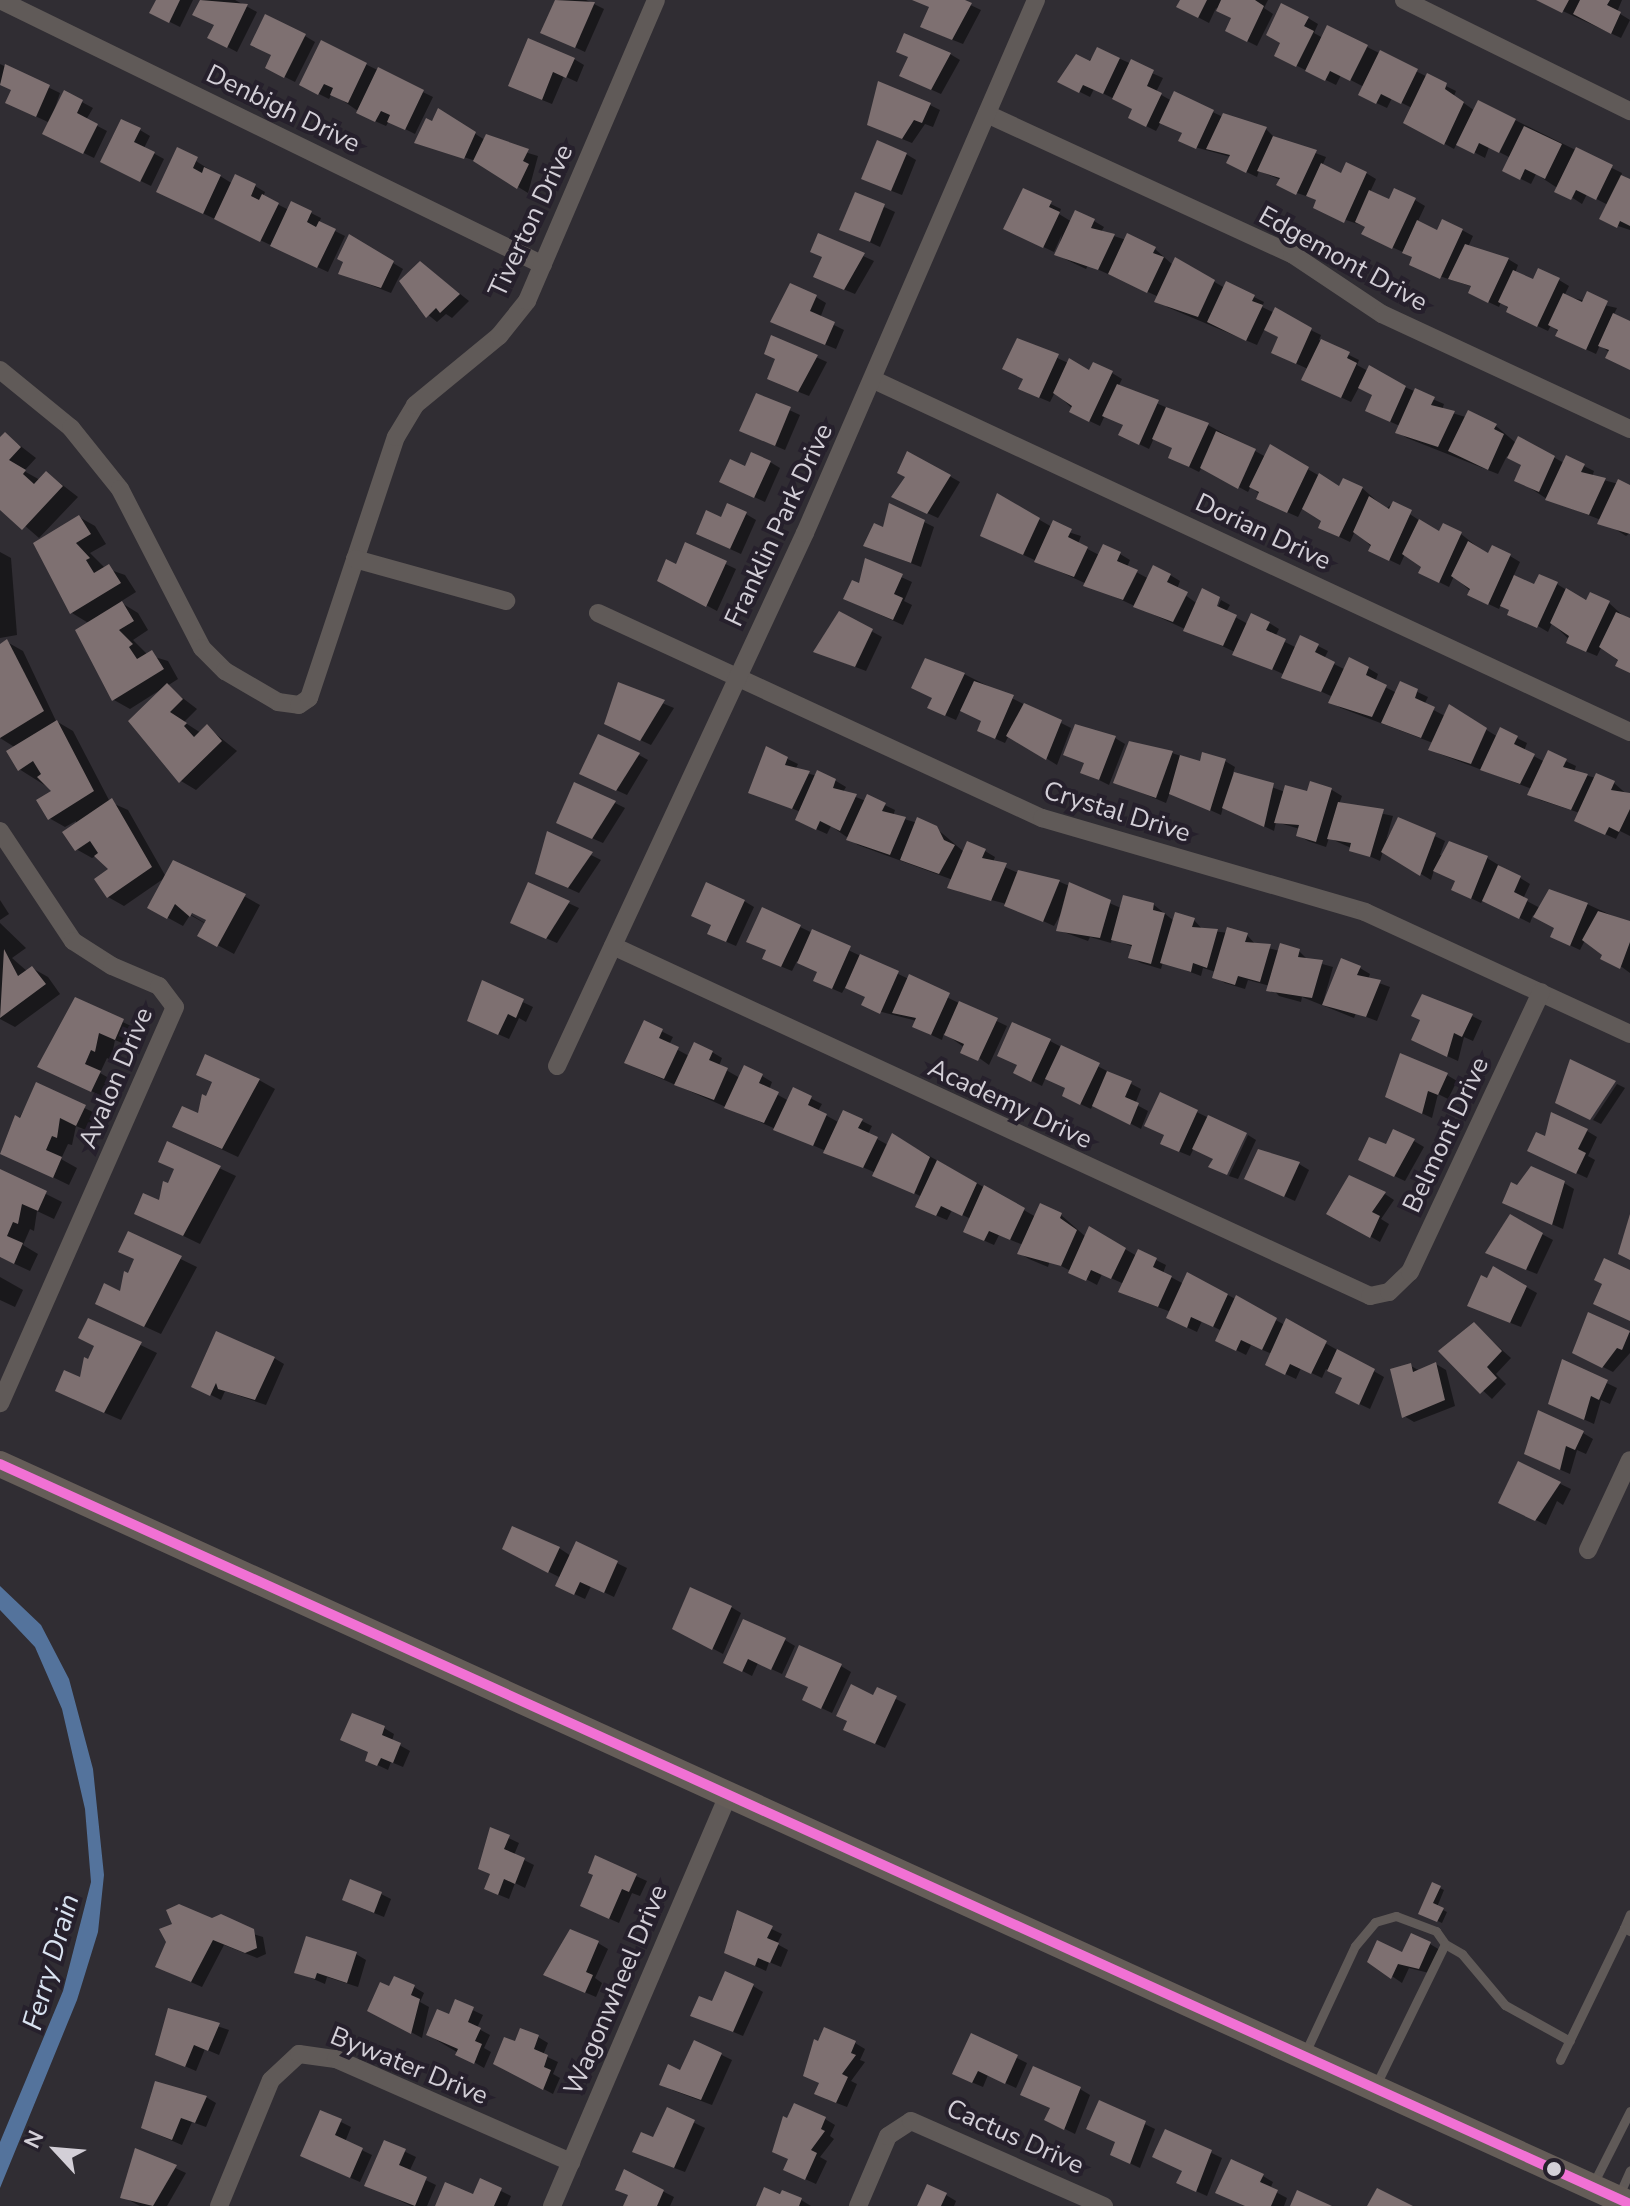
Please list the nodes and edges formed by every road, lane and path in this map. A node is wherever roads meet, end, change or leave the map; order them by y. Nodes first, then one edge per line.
1 (0, 0) edge
2 (656, 0) edge
3 (1036, 0) edge
4 (1404, 0) edge
5 (1630, 111) edge
6 (987, 114) junction
7 (543, 265) junction
8 (0, 370) edge
9 (874, 380) junction
10 (1630, 429) edge
11 (355, 559) junction
12 (506, 601) dead end
13 (598, 613) dead end
14 (738, 678) junction
15 (1630, 732) edge
16 (0, 831) edge
17 (613, 946) junction
18 (1541, 992) junction
19 (1630, 1034) edge
20 (557, 1066) dead end
21 (1389, 1292) joint
22 (0, 1403) edge
23 (1630, 1460) edge
24 (0, 1464) edge
25 (1588, 1550) dead end
26 (728, 1795) junction
27 (1630, 1914) edge
28 (1627, 1929) edge
29 (1445, 1944) junction
30 (1570, 2041) junction
31 (1303, 2056) junction
32 (1560, 2060) dead end
33 (1374, 2088) junction
34 (1630, 2111) edge
35 (571, 2162) junction
36 (1630, 2170) edge
37 (1592, 2186) junction
38 (1624, 2201) edge
39 (219, 2206) edge
40 (552, 2206) edge
41 (858, 2206) edge
42 (1104, 2206) edge

1 - 7 street, Denbigh Drive
2 - 7 street, Tiverton Drive
3 - 6 street, Franklin Park Drive
4 - 5 street
6 - 9 street, Franklin Park Drive
6 - 10 street, Edgemont Drive
7 - 11 street, Tiverton Drive
8 - 11 street, Tiverton Drive
9 - 14 street, Franklin Park Drive
9 - 15 street, Dorian Drive
11 - 12 street
13 - 14 street, Crystal Drive
14 - 17 street, Franklin Park Drive
14 - 18 street, Crystal Drive
16 - 22 street, Avalon Drive
17 - 20 street, Franklin Park Drive
17 - 21 street, Academy Drive
18 - 19 street, Crystal Drive
18 - 21 street, Belmont Drive
23 - 25 street
24 - 26 main road
26 - 31 main road
26 - 35 street, Wagonwheel Drive
27 - 28 lane
28 - 30 lane
29 - 30 lane
29 - 31 lane
29 - 33 lane
30 - 32 lane
31 - 33 main road
33 - 37 main road
34 - 37 lane
35 - 39 street, Bywater Drive
35 - 40 street, Wagonwheel Drive
36 - 38 lane
37 - 38 main road
41 - 42 street, Cactus Drive

